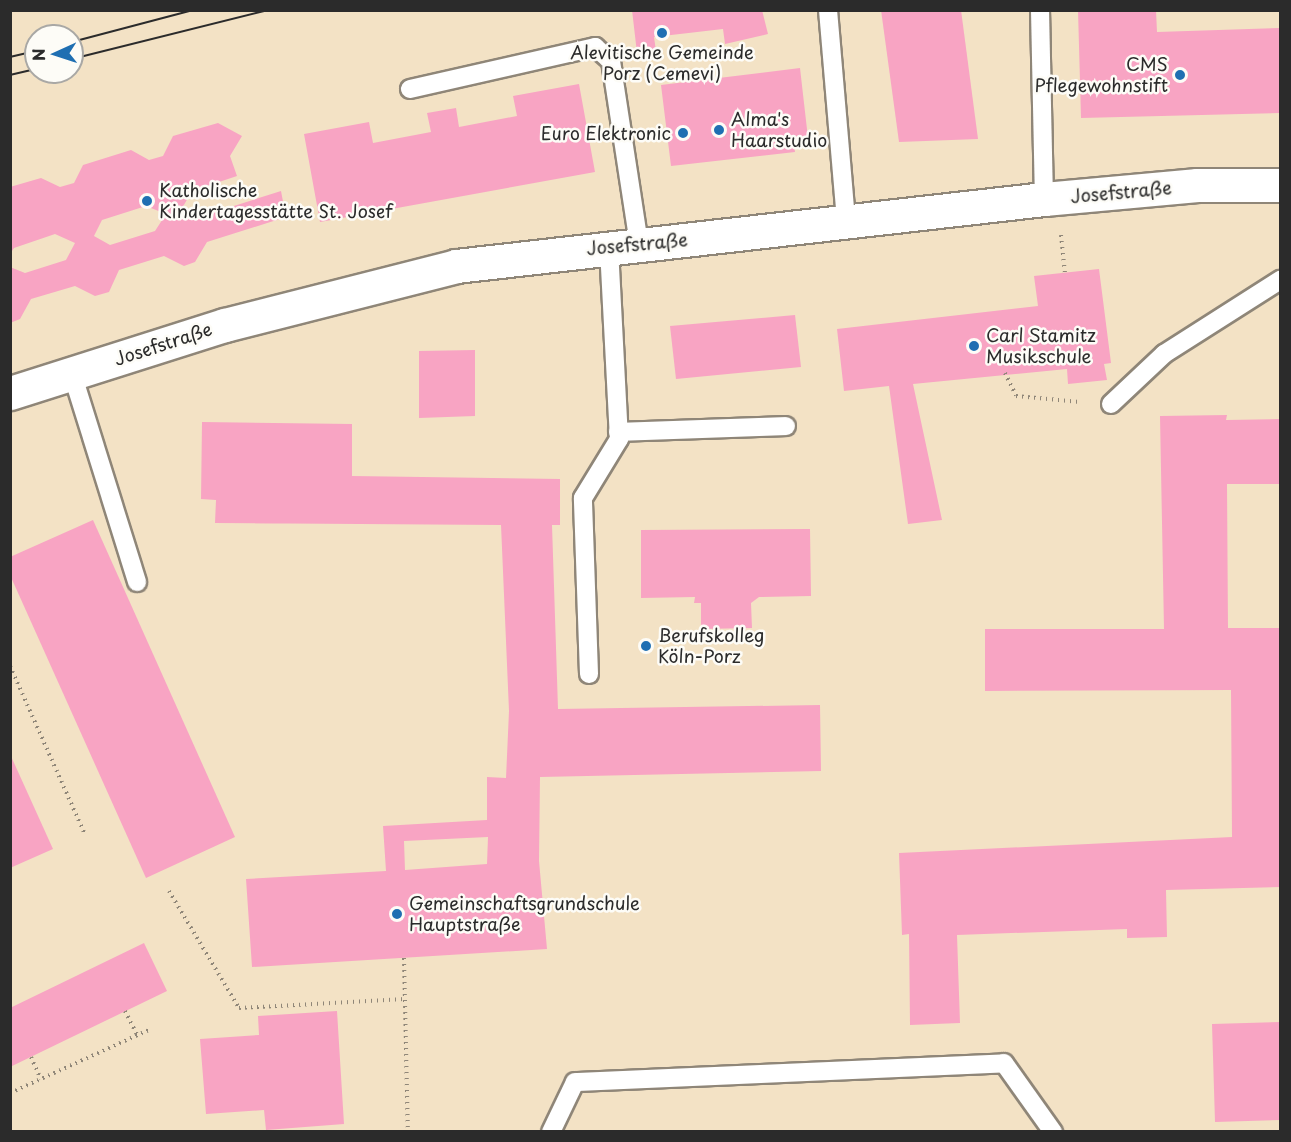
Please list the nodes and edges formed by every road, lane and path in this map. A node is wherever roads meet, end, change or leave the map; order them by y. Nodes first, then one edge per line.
1 (828, 10) edge
2 (1040, 10) edge
3 (410, 89) dead end
4 (1281, 185) edge
5 (1044, 199) junction
6 (846, 221) junction
7 (1060, 231) dead end
8 (624, 244) junction
9 (1065, 273) dead end
10 (1281, 280) edge
11 (72, 373) junction
12 (1005, 373) dead end
13 (10, 393) edge
14 (1111, 404) joint
15 (786, 426) dead end
16 (618, 432) junction
17 (137, 582) dead end
18 (10, 666) edge
19 (589, 674) dead end
20 (84, 832) dead end
21 (169, 891) dead end
22 (404, 958) dead end
23 (405, 999) junction
24 (125, 1011) dead end
25 (149, 1030) dead end
26 (137, 1035) junction
27 (31, 1057) dead end
28 (41, 1079) junction
29 (10, 1093) edge
30 (408, 1131) edge
31 (551, 1131) edge
32 (1053, 1131) edge

1 - 6 lane
2 - 5 lane
3 - 8 lane
4 - 5 street, Josefstraße
5 - 6 street, Josefstraße
6 - 8 street, Josefstraße
7 - 9 path
8 - 11 street, Josefstraße
8 - 16 lane
10 - 14 lane
11 - 13 street, Josefstraße
11 - 17 lane
12 - 14 path
15 - 16 lane
16 - 19 lane
18 - 20 path
21 - 23 path
22 - 23 path
23 - 30 path
24 - 26 path
25 - 26 path
26 - 28 path
27 - 28 path
28 - 29 path
31 - 32 lane

